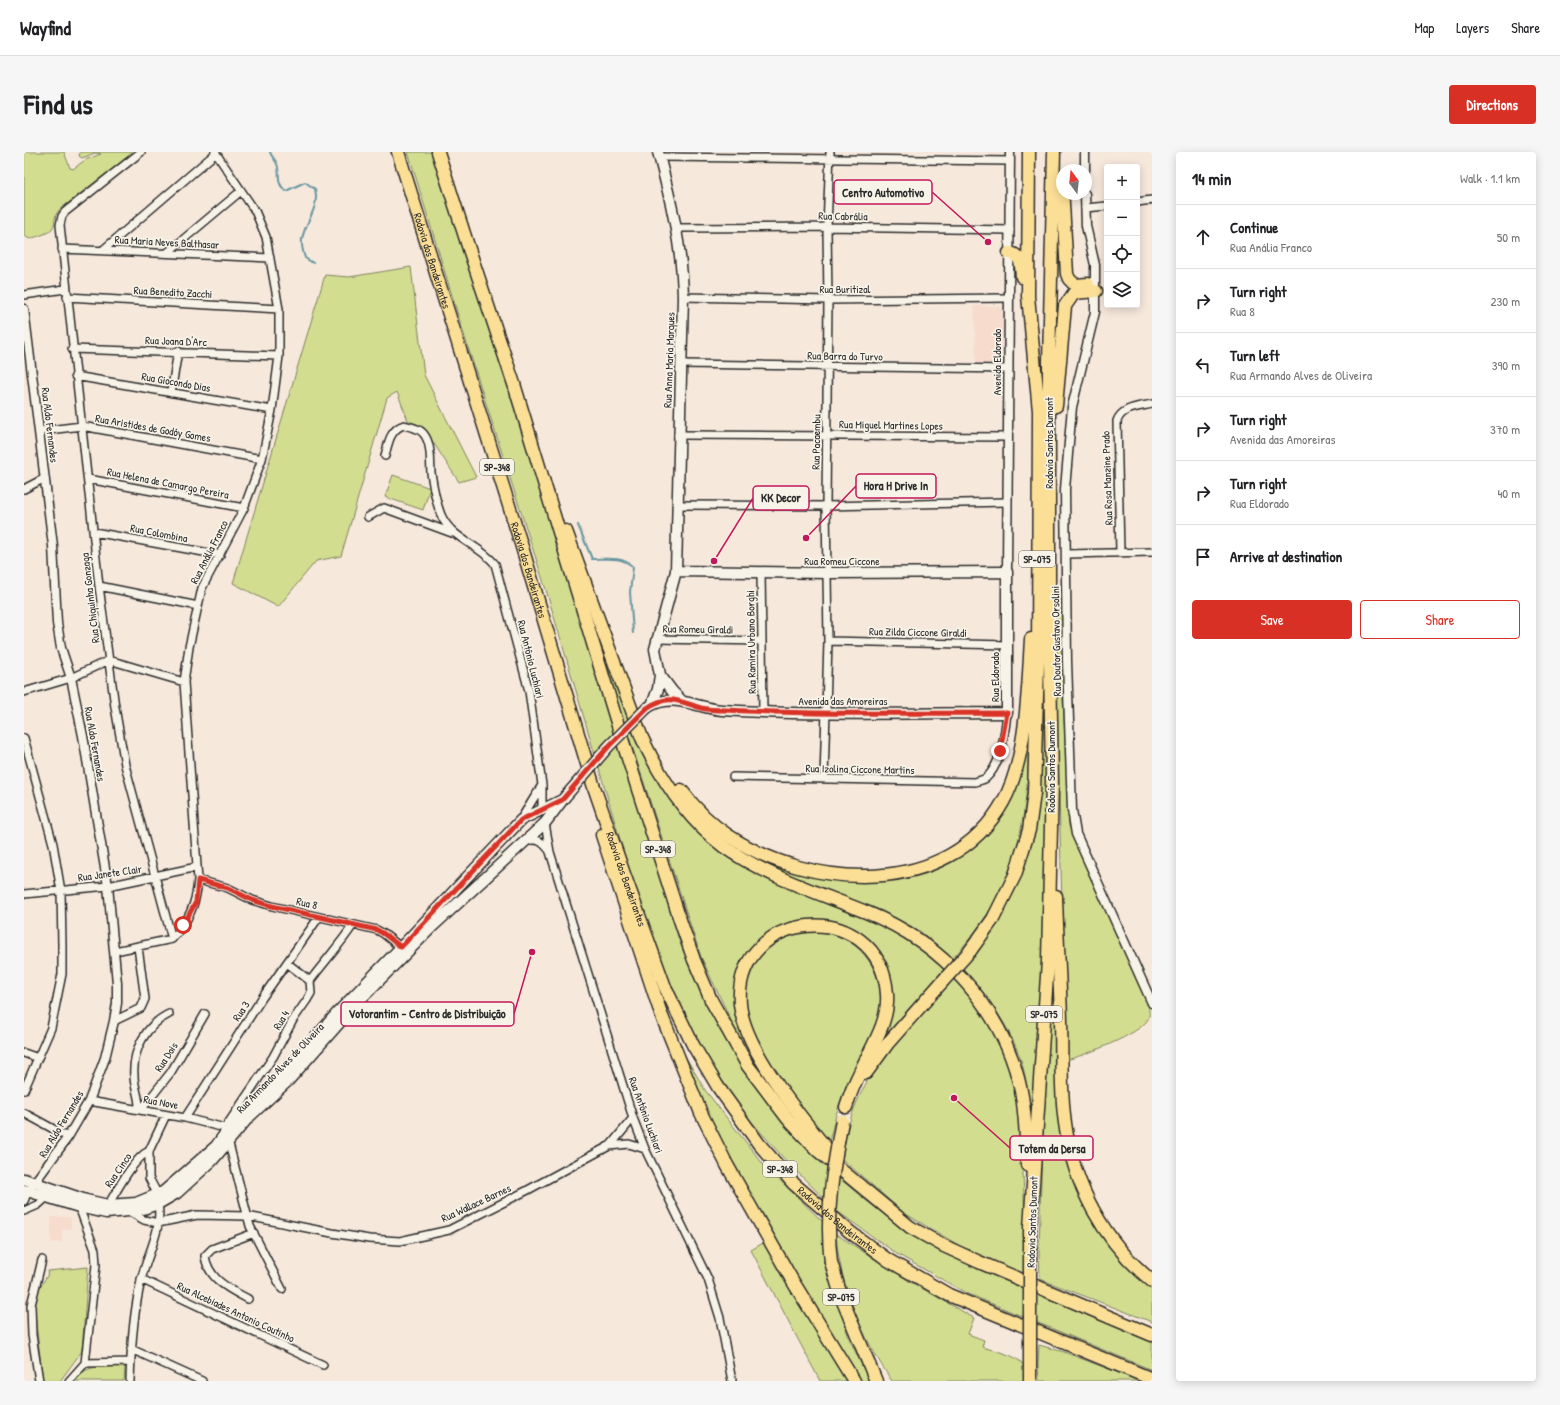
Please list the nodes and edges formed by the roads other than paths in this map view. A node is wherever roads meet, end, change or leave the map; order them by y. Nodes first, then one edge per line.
1 (141, 152) edge
2 (398, 152) edge
3 (438, 152) edge
4 (830, 152) edge
5 (1010, 152) edge
6 (1029, 152) edge
7 (1054, 152) edge
8 (1060, 152) edge
9 (1086, 152) edge
10 (215, 153) edge
11 (659, 155) edge
12 (830, 160) junction
13 (1010, 161) junction
14 (1085, 164) edge
15 (241, 191) junction
16 (1085, 200) edge
17 (1152, 200) edge
18 (1140, 202) edge
19 (1104, 206) edge
20 (1085, 208) junction
21 (827, 227) junction
22 (677, 228) junction
23 (1010, 230) junction
24 (62, 249) junction
25 (103, 250) junction
26 (167, 253) junction
27 (1009, 253) junction
28 (270, 258) junction
29 (1096, 287) junction
30 (65, 289) junction
31 (24, 295) edge
32 (1028, 296) junction
33 (66, 297) junction
34 (683, 297) junction
35 (1008, 298) junction
36 (828, 300) junction
37 (24, 309) edge
38 (279, 309) junction
39 (72, 348) junction
40 (178, 352) junction
41 (279, 356) junction
42 (24, 359) edge
43 (681, 364) junction
44 (31, 367) junction
45 (827, 367) junction
46 (1008, 368) junction
47 (75, 376) junction
48 (171, 393) junction
49 (1152, 404) edge
50 (272, 410) junction
51 (82, 426) junction
52 (40, 431) junction
53 (1049, 434) junction
54 (678, 435) junction
55 (827, 435) junction
56 (1008, 437) junction
57 (534, 447) junction
58 (385, 456) dead end
59 (262, 459) junction
60 (45, 478) junction
61 (88, 479) junction
62 (24, 489) edge
63 (1007, 502) junction
64 (679, 505) junction
65 (826, 506) junction
66 (244, 508) junction
67 (368, 517) dead end
68 (94, 532) junction
69 (453, 533) junction
70 (1120, 552) junction
71 (1152, 552) edge
72 (1067, 554) junction
73 (220, 555) junction
74 (676, 571) junction
75 (761, 572) junction
76 (1007, 572) junction
77 (828, 574) junction
78 (99, 586) junction
79 (1038, 590) junction
80 (198, 606) junction
81 (656, 639) junction
82 (762, 641) junction
83 (828, 641) junction
84 (1008, 645) junction
85 (109, 660) junction
86 (660, 675) junction
87 (71, 678) junction
88 (184, 682) junction
89 (24, 692) edge
90 (681, 700) junction
91 (649, 706) junction
92 (763, 712) junction
93 (827, 712) junction
94 (632, 713) junction
95 (1007, 713) junction
96 (24, 738) edge
97 (733, 777) dead end
98 (986, 778) joint
99 (824, 779) junction
100 (1052, 781) junction
101 (593, 784) junction
102 (542, 785) junction
103 (563, 799) junction
104 (542, 809) junction
105 (545, 823) junction
106 (518, 824) junction
107 (524, 841) junction
108 (550, 852) junction
109 (197, 867) junction
110 (156, 877) junction
111 (198, 880) junction
112 (108, 886) junction
113 (61, 891) junction
114 (24, 894) edge
115 (319, 917) junction
116 (353, 924) junction
117 (172, 939) junction
118 (138, 947) junction
119 (404, 950) junction
120 (115, 951) junction
121 (287, 963) junction
122 (310, 981) junction
123 (1152, 1003) edge
124 (168, 1014) dead end
125 (205, 1014) dead end
126 (114, 1021) junction
127 (24, 1053) edge
128 (38, 1058) junction
129 (24, 1090) edge
130 (89, 1101) junction
131 (846, 1107) junction
132 (140, 1110) junction
133 (24, 1114) edge
134 (166, 1114) junction
135 (185, 1118) junction
136 (633, 1118) junction
137 (225, 1130) junction
138 (68, 1137) junction
139 (229, 1143) junction
140 (610, 1146) junction
141 (645, 1149) junction
142 (149, 1151) junction
143 (46, 1170) junction
144 (24, 1179) edge
145 (853, 1181) junction
146 (28, 1191) edge
147 (47, 1192) junction
148 (158, 1200) junction
149 (108, 1205) junction
150 (79, 1207) junction
151 (24, 1211) edge
152 (130, 1212) junction
153 (247, 1216) junction
154 (158, 1223) junction
155 (1030, 1228) junction
156 (254, 1233) junction
157 (42, 1260) dead end
158 (141, 1279) junction
159 (1152, 1280) edge
160 (282, 1289) dead end
161 (248, 1299) dead end
162 (854, 1330) junction
163 (1152, 1335) edge
164 (131, 1349) junction
165 (131, 1362) junction
166 (85, 1363) junction
167 (322, 1365) dead end
168 (1152, 1380) edge
169 (39, 1381) edge
170 (69, 1381) edge
171 (130, 1381) edge
172 (202, 1381) edge
173 (732, 1381) edge
174 (854, 1381) edge
175 (876, 1381) edge
176 (884, 1381) edge
177 (1030, 1381) edge

1 - 24 street, Rua Chiquinha Gonzaga
2 - 101 highway, Rodovia dos Bandeirantes / SP-348
3 - 57 highway, SP-348
4 - 12 street, Rua Pacaembu
5 - 13 street, Avenida Eldorado
6 - 32 highway, Rodovia Santos Dumont / SP-075
7 - 53 highway, Rodovia Santos Dumont / SP-075
8 - 29 highway
9 - 14 street
10 - 15 street, Rua Anália Franco
10 - 25 street
11 - 12 street
11 - 22 main road, Rua Anna Maria Marques
12 - 13 street
12 - 21 street, Rua Pacaembu
13 - 23 street, Avenida Eldorado
15 - 26 street
15 - 28 street, Rua Anália Franco
16 - 20 street, Rua Doutor Gustavo Orsolini
17 - 18 street
19 - 20 street
20 - 29 street, Rua Doutor Gustavo Orsolini
21 - 22 street, Rua Cabrália
21 - 23 street, Rua Cabrália
21 - 36 street, Rua Pacaembu
22 - 34 main road, Rua Anna Maria Marques
23 - 27 street, Avenida Eldorado
24 - 25 street, Rua Maria Neves Balthasar
24 - 30 street, Rua Chiquinha Gonzaga
25 - 26 street, Rua Maria Neves Balthasar
26 - 28 street, Rua Maria Neves Balthasar
27 - 32 highway
27 - 35 street, Avenida Eldorado
28 - 38 street, Rua Anália Franco
29 - 53 highway
29 - 72 street, Rua Doutor Gustavo Orsolini
30 - 31 street
30 - 33 street, Rua Chiquinha Gonzaga
32 - 79 highway, Rodovia Santos Dumont / SP-075
33 - 38 street, Rua Benedito Zacchi
33 - 39 street, Rua Chiquinha Gonzaga
34 - 36 street, Rua Buritizal
34 - 43 main road, Rua Anna Maria Marques
35 - 36 street, Rua Buritizal
35 - 46 street, Avenida Eldorado
36 - 45 street, Rua Pacaembu
37 - 44 street, Rua Aldo Fernandes
38 - 41 street, Rua Anália Franco
39 - 40 street, Rua Joana D'Arc
39 - 47 street, Rua Chiquinha Gonzaga
40 - 41 street, Rua Joana D'Arc
40 - 48 street
41 - 50 street, Rua Anália Franco
42 - 44 street
43 - 45 street, Rua Barra do Turvo
43 - 54 main road, Rua Anna Maria Marques
44 - 52 street, Rua Aldo Fernandes
45 - 46 street, Rua Barra do Turvo
45 - 55 street, Rua Pacaembu
46 - 56 street, Avenida Eldorado
47 - 48 street, Rua Giocondo Dias
47 - 51 street, Rua Chiquinha Gonzaga
48 - 50 street, Rua Giocondo Dias
49 - 70 street, Rua Rosa Manzine Prado
50 - 59 street, Rua Anália Franco
51 - 52 street, Rua Aristides de Godóy Gomes
51 - 59 street, Rua Aristides de Godóy Gomes
51 - 61 street, Rua Chiquinha Gonzaga
52 - 60 street, Rua Aldo Fernandes
53 - 100 highway, Rodovia Santos Dumont / SP-075
54 - 55 street, Rua Miguel Martines Lopes
54 - 64 main road, Rua Anna Maria Marques
55 - 56 street, Rua Miguel Martines Lopes
55 - 65 street, Rua Pacaembu
56 - 63 street, Avenida Eldorado
57 - 94 highway
57 - 145 highway, SP-348
58 - 69 street
59 - 66 street, Rua Anália Franco
60 - 62 street
60 - 87 street, Rua Aldo Fernandes
61 - 66 street, Rua Helena de Camargo Pereira
61 - 68 street, Rua Chiquinha Gonzaga
63 - 65 street
63 - 76 street, Avenida Eldorado
64 - 65 street
64 - 74 main road, Rua Anna Maria Marques
65 - 77 street, Rua Pacaembu
66 - 73 street, Rua Anália Franco
67 - 69 street
68 - 73 street, Rua Colombina
68 - 78 street, Rua Chiquinha Gonzaga
69 - 102 street, Rua Antônio Luchiari
70 - 71 street
70 - 72 street
72 - 123 street, Rua Doutor Gustavo Orsolini
73 - 80 street, Rua Anália Franco
74 - 75 main road, Rua Romeu Ciccone
74 - 81 main road, Avenida das Amoreiras
75 - 77 main road, Rua Romeu Ciccone
75 - 82 street, Rua Ramira Urbano Borghi
76 - 77 main road, Rua Romeu Ciccone
76 - 84 main road, Rua Eldorado
77 - 83 street, Rua Pacaembu
78 - 80 street
78 - 85 street, Rua Chiquinha Gonzaga
79 - 94 highway
79 - 131 highway, Rodovia Santos Dumont / SP-075, bridge
80 - 88 street, Rua Anália Franco
81 - 82 street, Rua Romeu Giraldi
81 - 86 main road, Avenida das Amoreiras
82 - 92 street, Rua Ramira Urbano Borghi
83 - 84 street, Rua Zilda Ciccone Giraldi
83 - 93 street, Rua Pacaembu
84 - 95 main road, Rua Eldorado
85 - 87 street
85 - 88 street
85 - 110 street, Rua Chiquinha Gonzaga
86 - 90 main road, Avenida das Amoreiras
86 - 91 main road, Avenida das Amoreiras
87 - 89 street
87 - 112 street, Rua Aldo Fernandes
88 - 109 street, Rua Anália Franco
90 - 91 main road, Avenida das Amoreiras
90 - 92 main road, Avenida das Amoreiras
91 - 103 main road, Rua Armando Alves de Oliveira, bridge
92 - 93 main road, Avenida das Amoreiras
93 - 95 main road, Avenida das Amoreiras
93 - 99 street, Rua Pacaembu
94 - 155 highway
95 - 98 street, Rua Eldorado
96 - 113 street
97 - 99 street, Rua Izolina Ciccone Martins
98 - 99 street, Rua Izolina Ciccone Martins
100 - 155 highway, Rodovia Santos Dumont / SP-075
100 - 159 highway
101 - 168 highway, Rodovia dos Bandeirantes / SP-348
101 - 174 highway
102 - 104 street, Rua Antônio Luchiari
102 - 106 street
103 - 104 main road, Rua Armando Alves de Oliveira
103 - 105 main road, Rua Armando Alves de Oliveira
104 - 105 main road
104 - 106 main road, Rua Armando Alves de Oliveira
105 - 107 main road, Rua Armando Alves de Oliveira
105 - 108 street, Rua Antônio Luchiari
106 - 107 main road
106 - 119 main road, Rua Armando Alves de Oliveira
107 - 108 street
107 - 119 main road, Rua Armando Alves de Oliveira
108 - 136 street, Rua Antônio Luchiari
109 - 110 street, Rua Janete Clair
109 - 111 street, Rua Anália Franco
110 - 112 street, Rua Janete Clair
110 - 117 street, Rua Chiquinha Gonzaga
111 - 115 street, Rua 8
111 - 117 street, Rua Anália Franco
112 - 113 street, Rua Janete Clair
112 - 120 street, Rua Aldo Fernandes
113 - 114 street, Rua Janete Clair
113 - 128 street
115 - 116 street, Rua 8
115 - 121 street, Rua 3
116 - 119 street, Rua 8
116 - 122 street, Rua 4
117 - 118 street
118 - 120 street
118 - 126 street
119 - 137 main road, Rua Armando Alves de Oliveira
119 - 139 main road, Rua Armando Alves de Oliveira
120 - 126 street, Rua Aldo Fernandes
121 - 122 street
121 - 135 street, Rua 3
122 - 137 street, Rua 4
124 - 132 street
125 - 132 street, Rua Dois
126 - 130 street, Rua Aldo Fernandes
127 - 128 street
128 - 129 street
130 - 132 street, Rua Nove
130 - 138 street, Rua Aldo Fernandes
131 - 145 highway
131 - 162 highway, SP-075, bridge
132 - 134 street, Rua Nove
133 - 138 street
134 - 135 street, Rua Nove
134 - 142 street, Rua Cinco
135 - 137 street, Rua Nove
136 - 140 street, Rua Wallace Barnes
136 - 141 street, Rua Antônio Luchiari
137 - 139 street
137 - 148 main road, Rua Armando Alves de Oliveira
138 - 143 street, Rua Aldo Fernandes
139 - 148 main road, Rua Armando Alves de Oliveira
139 - 153 street
140 - 141 street, Rua Wallace Barnes
140 - 153 street, Rua Wallace Barnes
141 - 173 street, Rua Antônio Luchiari
142 - 148 street, Rua Cinco
142 - 149 street, Rua Cinco
143 - 146 street, Rua Aldo Fernandes
143 - 147 street, Rua Aldo Fernandes
144 - 146 main road, Rua Armando Alves de Oliveira
145 - 163 highway, SP-348
146 - 147 main road, Rua Armando Alves de Oliveira
147 - 149 main road, Rua Armando Alves de Oliveira
147 - 150 main road, Rua Armando Alves de Oliveira
147 - 151 street
148 - 149 main road, Rua Armando Alves de Oliveira
148 - 152 main road, Rua Armando Alves de Oliveira
148 - 154 street
150 - 152 main road, Rua Armando Alves de Oliveira
150 - 166 street
152 - 154 street, Rua Wallace Barnes
153 - 154 street, Rua Wallace Barnes
153 - 156 street
154 - 158 street
155 - 177 highway, Rodovia Santos Dumont / SP-075, bridge
156 - 160 street
156 - 161 street
157 - 169 street
158 - 164 street
158 - 167 street, Rua Alcebiades Antonio Coutinho
162 - 175 highway
162 - 176 highway
164 - 165 street
164 - 172 street
165 - 166 street
165 - 171 street
166 - 170 street

